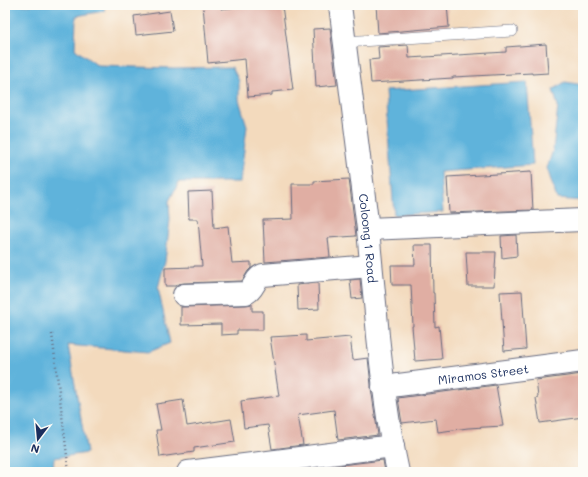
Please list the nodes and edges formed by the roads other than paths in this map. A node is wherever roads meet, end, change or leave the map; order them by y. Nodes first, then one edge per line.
1 (340, 5) edge
2 (512, 31) dead end
3 (345, 42) junction
4 (583, 220) edge
5 (368, 229) junction
6 (371, 266) junction
7 (184, 295) dead end
8 (583, 361) edge
9 (384, 387) junction
10 (392, 446) junction
11 (188, 472) edge
12 (398, 472) edge

1 - 3 street, Coloong 1 Road
2 - 3 lane
3 - 5 street, Coloong 1 Road
4 - 5 street
5 - 6 street, Coloong 1 Road
6 - 7 street
6 - 9 street, Coloong 1 Road
8 - 9 street, Miramos Street
9 - 10 street, Coloong 1 Road
10 - 11 street
10 - 12 street, Coloong 1 Road

